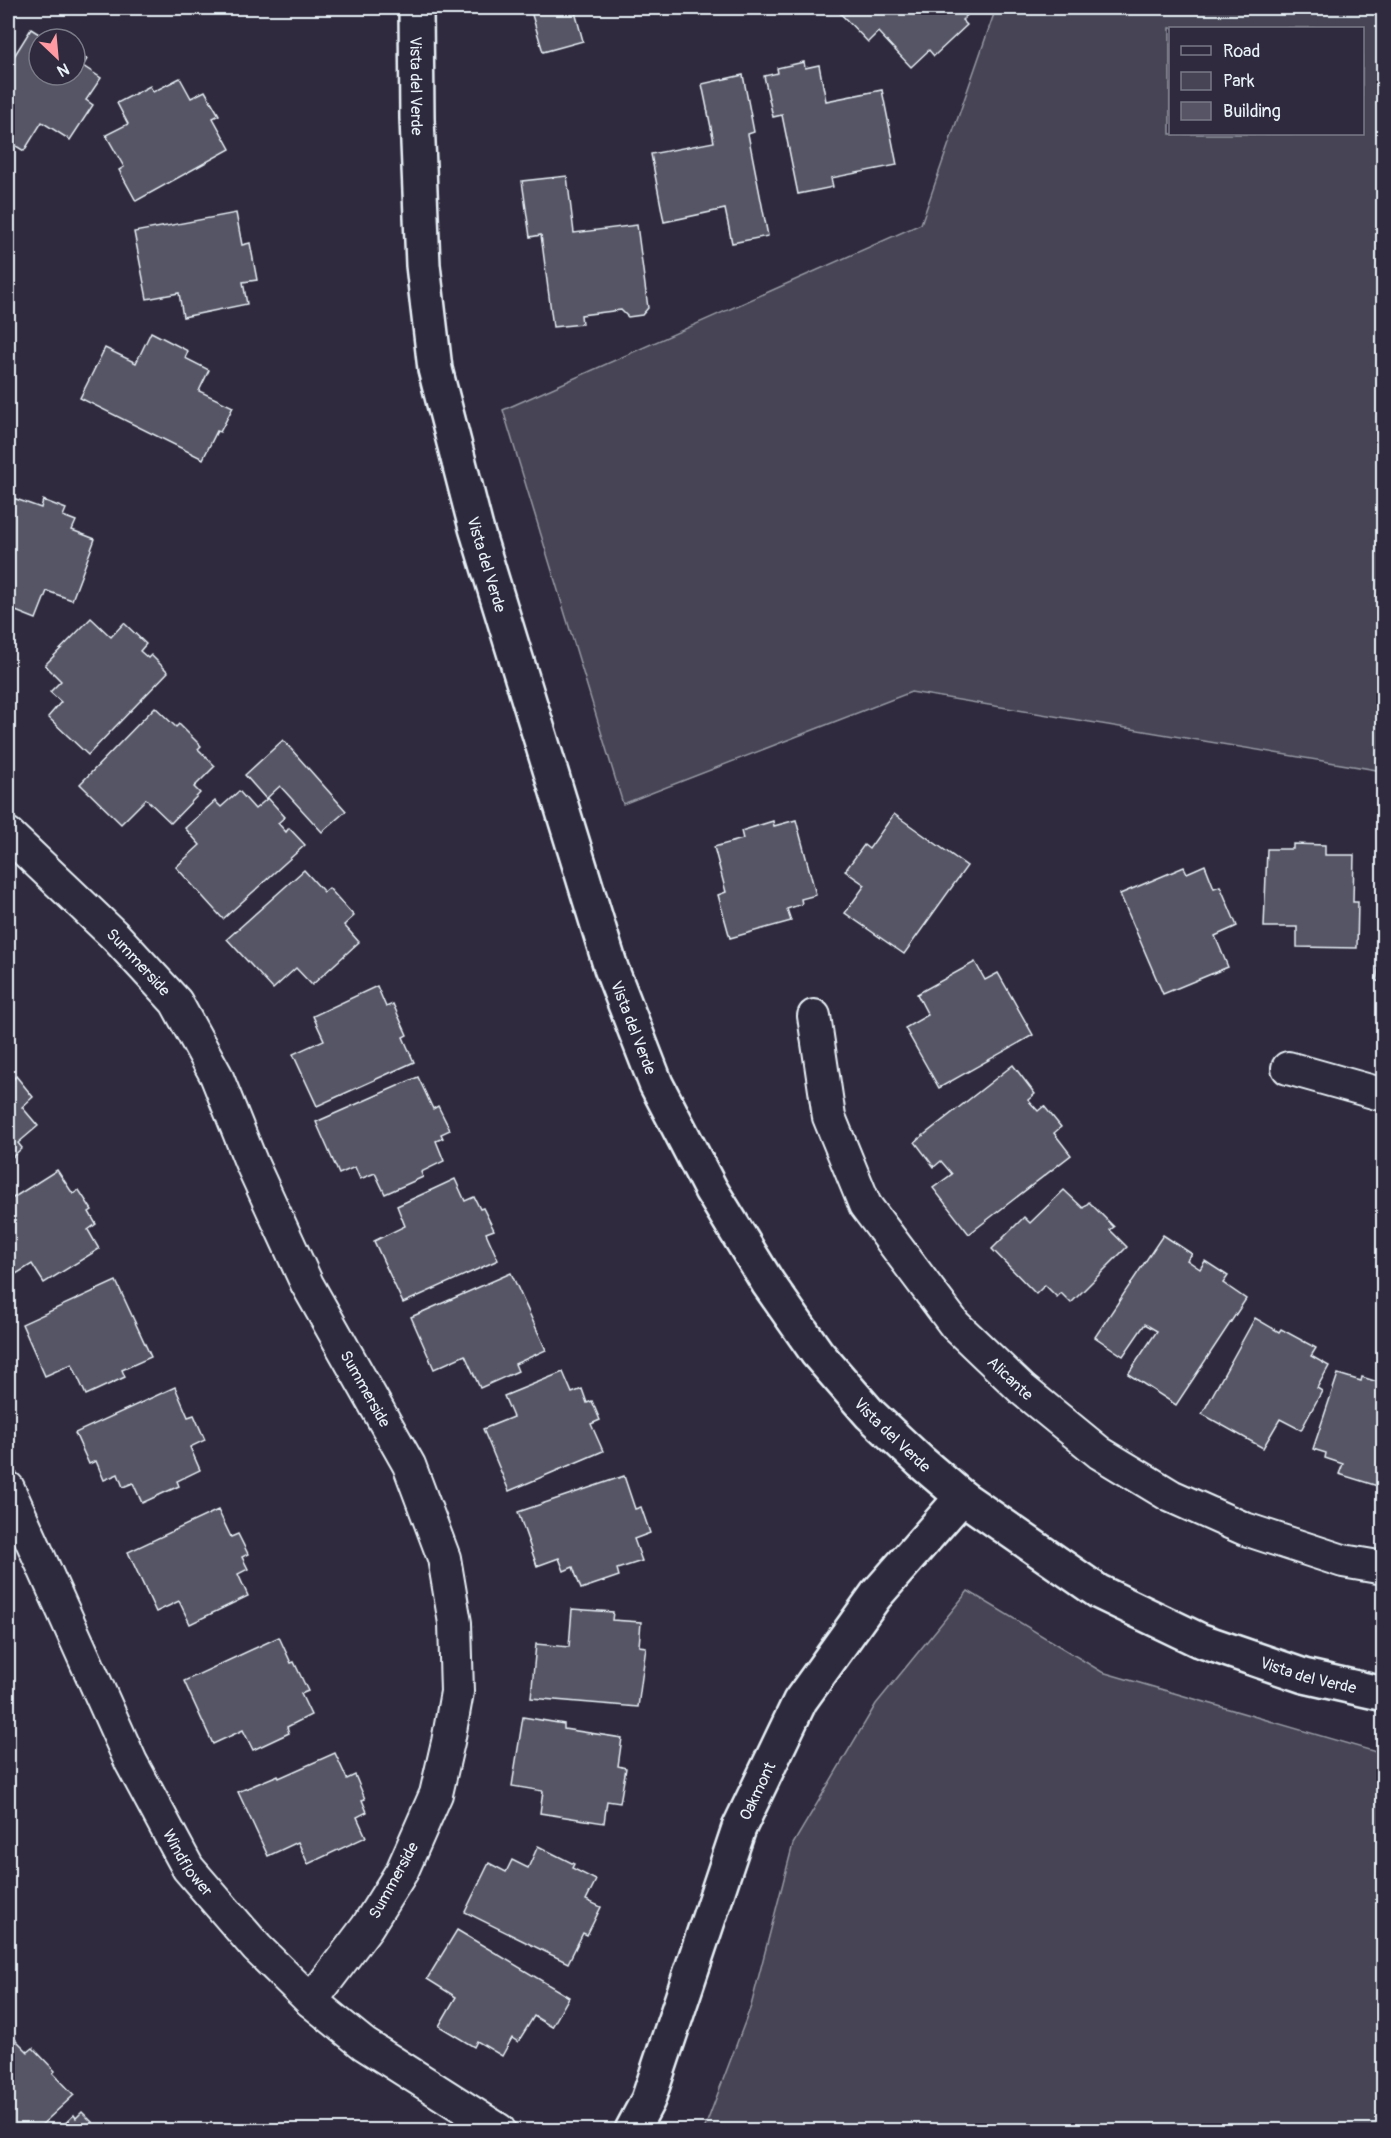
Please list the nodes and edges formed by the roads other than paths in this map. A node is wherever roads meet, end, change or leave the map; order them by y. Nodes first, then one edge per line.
1 (416, 8) edge
2 (8, 834) edge
3 (814, 1016) dead end
4 (1288, 1068) dead end
5 (1383, 1095) edge
6 (8, 1488) edge
7 (962, 1497) junction
8 (1383, 1568) edge
9 (1383, 1694) edge
10 (310, 2001) junction
11 (499, 2130) edge
12 (632, 2130) edge

1 - 7 street, Vista del Verde
2 - 10 street, Summerside
3 - 8 street, Alicante
4 - 5 street
6 - 10 street, Windflower
7 - 9 street, Vista del Verde
7 - 12 street, Oakmont
10 - 11 street, Windflower

